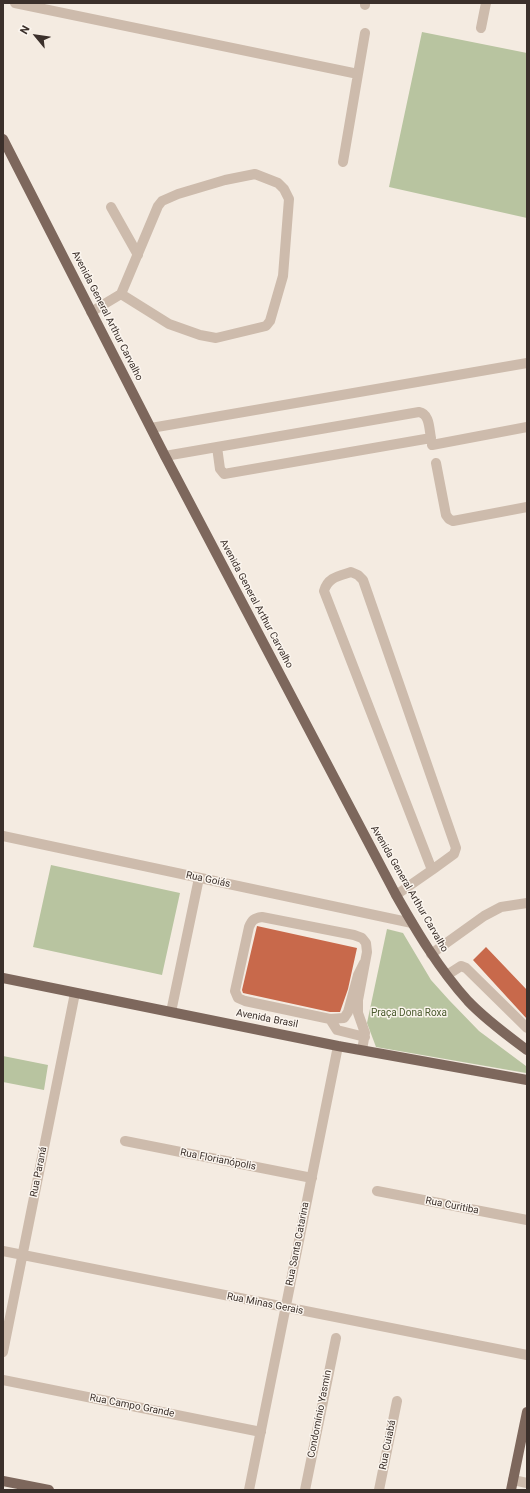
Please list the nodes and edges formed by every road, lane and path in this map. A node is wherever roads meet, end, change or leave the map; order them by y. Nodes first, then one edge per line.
1 (15, 3) edge
2 (486, 3) edge
3 (481, 28) dead end
4 (365, 33) dead end
5 (358, 74) junction
6 (3, 139) edge
7 (343, 162) dead end
8 (111, 207) dead end
9 (138, 255) junction
10 (121, 294) junction
11 (91, 312) junction
12 (527, 363) edge
13 (527, 427) edge
14 (151, 428) junction
15 (432, 445) dead end
16 (217, 447) junction
17 (165, 456) junction
18 (436, 463) dead end
19 (527, 507) edge
20 (3, 836) edge
21 (432, 870) junction
22 (199, 878) junction
23 (396, 895) junction
24 (527, 903) edge
25 (412, 923) junction
26 (431, 954) junction
27 (364, 963) junction
28 (447, 975) junction
29 (3, 978) edge
30 (75, 993) junction
31 (171, 1012) junction
32 (330, 1020) junction
33 (527, 1028) edge
34 (365, 1037) junction
35 (338, 1046) junction
36 (362, 1050) junction
37 (527, 1050) edge
38 (527, 1080) edge
39 (125, 1141) dead end
40 (312, 1178) junction
41 (377, 1191) dead end
42 (527, 1220) edge
43 (3, 1251) edge
44 (22, 1255) junction
45 (286, 1308) junction
46 (336, 1338) dead end
47 (3, 1352) edge
48 (527, 1355) edge
49 (3, 1380) edge
50 (397, 1401) dead end
51 (527, 1412) edge
52 (261, 1432) junction
53 (3, 1481) edge
54 (527, 1483) edge
55 (512, 1485) edge
56 (49, 1490) edge
57 (249, 1490) edge
58 (305, 1490) edge
59 (379, 1490) edge

1 - 5 street
2 - 3 street
4 - 5 street
5 - 7 street
6 - 11 main road, Avenida General Arthur Carvalho
8 - 9 street
9 - 10 street
9 - 10 street
10 - 11 street
11 - 14 main road, Avenida General Arthur Carvalho
12 - 14 street
13 - 15 street
14 - 17 main road, Avenida General Arthur Carvalho
16 - 16 street
16 - 17 street
17 - 23 main road, Avenida General Arthur Carvalho
18 - 19 street
20 - 22 street, Rua Goiás
21 - 21 street
21 - 23 street
22 - 25 street, Rua Goiás
22 - 31 street
23 - 25 main road, Avenida General Arthur Carvalho
24 - 26 street
25 - 26 main road, Avenida General Arthur Carvalho
26 - 28 main road, Avenida General Arthur Carvalho
27 - 32 street
27 - 32 street
27 - 34 street
28 - 33 street
28 - 37 main road, Avenida General Arthur Carvalho
29 - 30 main road, Avenida Brasil
30 - 31 main road, Avenida Brasil
30 - 44 street, Rua Paraná
31 - 35 main road, Avenida Brasil
32 - 34 street
34 - 36 street
35 - 36 main road, Avenida Brasil
35 - 40 street, Rua Santa Catarina
36 - 38 main road, Avenida Brasil
39 - 40 street, Rua Florianópolis
40 - 45 street, Rua Santa Catarina
41 - 42 street, Rua Curitiba
43 - 44 street, Rua Minas Gerais
44 - 45 street, Rua Minas Gerais
44 - 47 street, Rua Paraná
45 - 48 street, Rua Minas Gerais
45 - 52 street, Rua Santa Catarina
46 - 58 street, Condomínio Yasmin
49 - 52 street, Rua Campo Grande
50 - 59 street, Rua Cuiabá
51 - 55 main road
52 - 57 street, Rua Santa Catarina
53 - 56 main road
54 - 55 street

